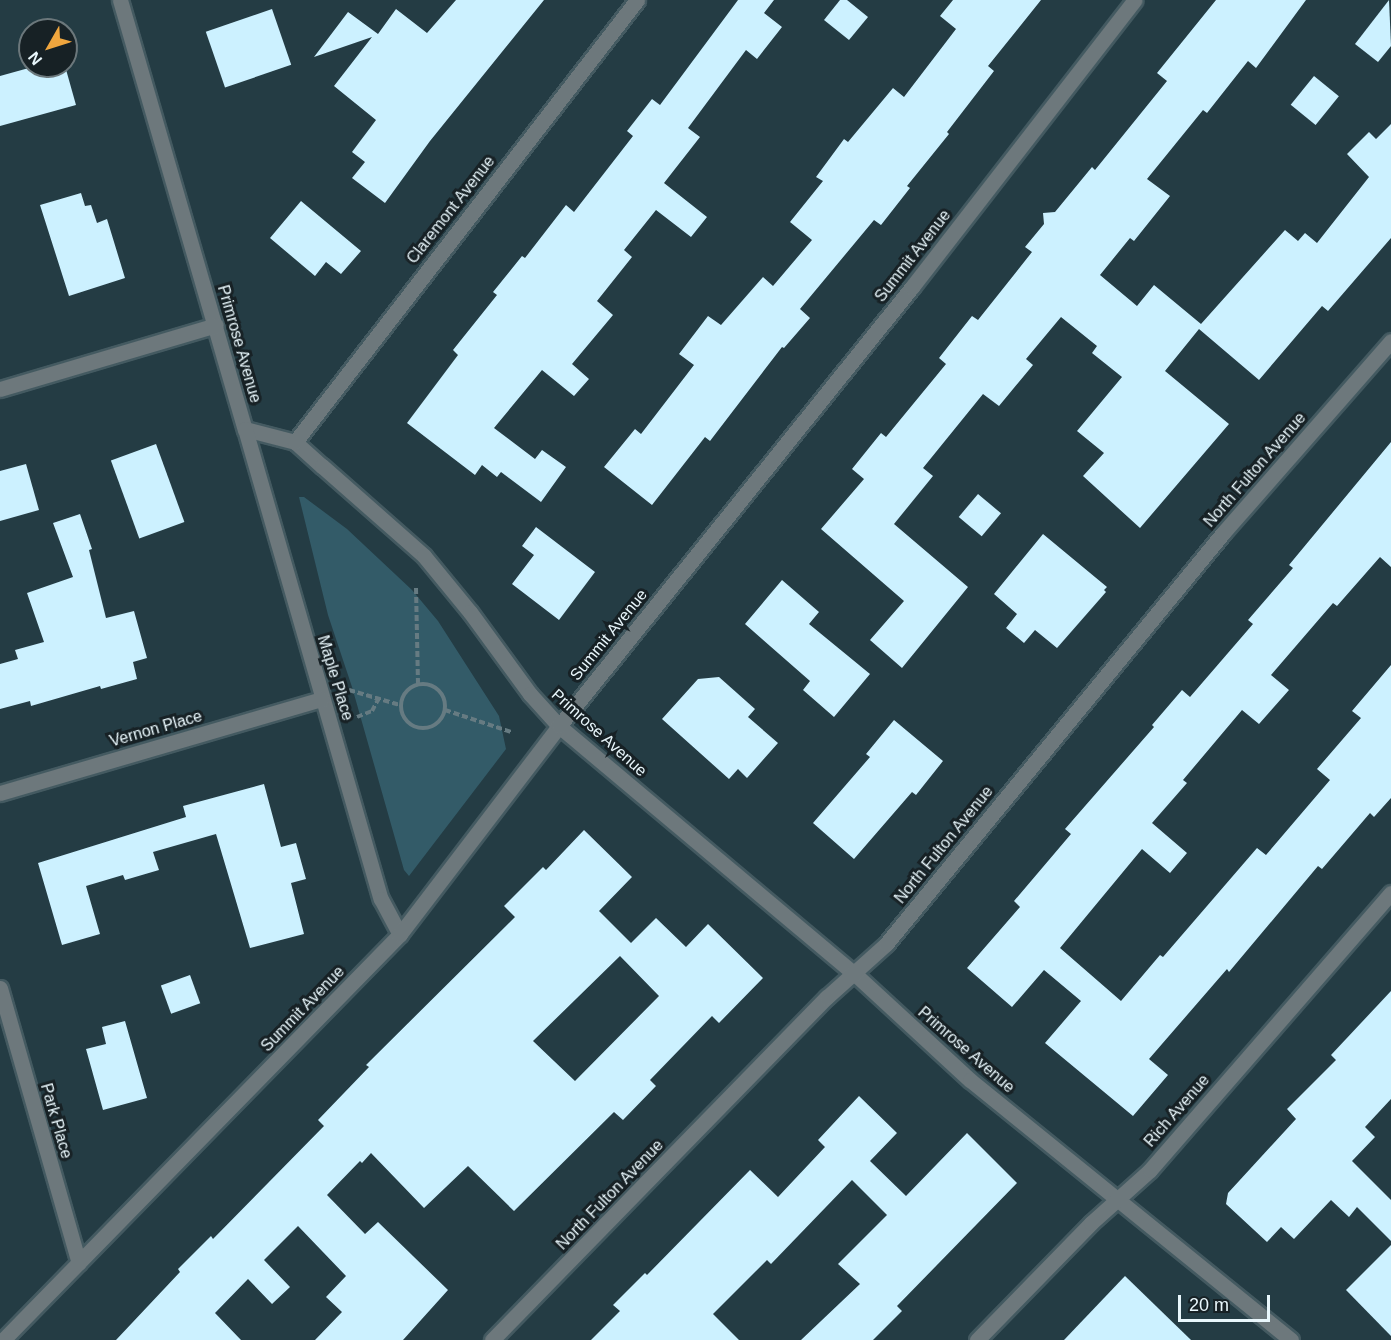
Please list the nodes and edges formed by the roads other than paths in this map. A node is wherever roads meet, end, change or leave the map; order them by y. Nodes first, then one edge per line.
1 (120, 0) edge
2 (637, 0) edge
3 (1135, 0) edge
4 (216, 325) junction
5 (1391, 341) edge
6 (0, 389) edge
7 (245, 429) junction
8 (295, 442) junction
9 (322, 699) junction
10 (559, 726) junction
11 (0, 793) edge
12 (1391, 892) edge
13 (400, 934) junction
14 (855, 974) junction
15 (0, 988) edge
16 (1118, 1202) junction
17 (79, 1263) junction
18 (3, 1340) edge
19 (492, 1340) edge
20 (977, 1340) edge
21 (1291, 1340) edge

1 - 4 street, Primrose Avenue
2 - 8 street, Claremont Avenue
3 - 10 street, Summit Avenue
4 - 6 street
4 - 7 street, Primrose Avenue
5 - 14 street, North Fulton Avenue
7 - 8 street, Primrose Avenue
7 - 9 street, Maple Place
8 - 10 street, Primrose Avenue
9 - 11 street, Vernon Place
9 - 13 street, Maple Place
10 - 13 street, Summit Avenue
10 - 14 street, Primrose Avenue
12 - 16 street, Rich Avenue
13 - 17 street, Summit Avenue
14 - 16 street, Primrose Avenue
14 - 19 street, North Fulton Avenue
15 - 17 street, Park Place
16 - 20 street, Rich Avenue
16 - 21 street, Primrose Avenue
17 - 18 street, Summit Avenue

